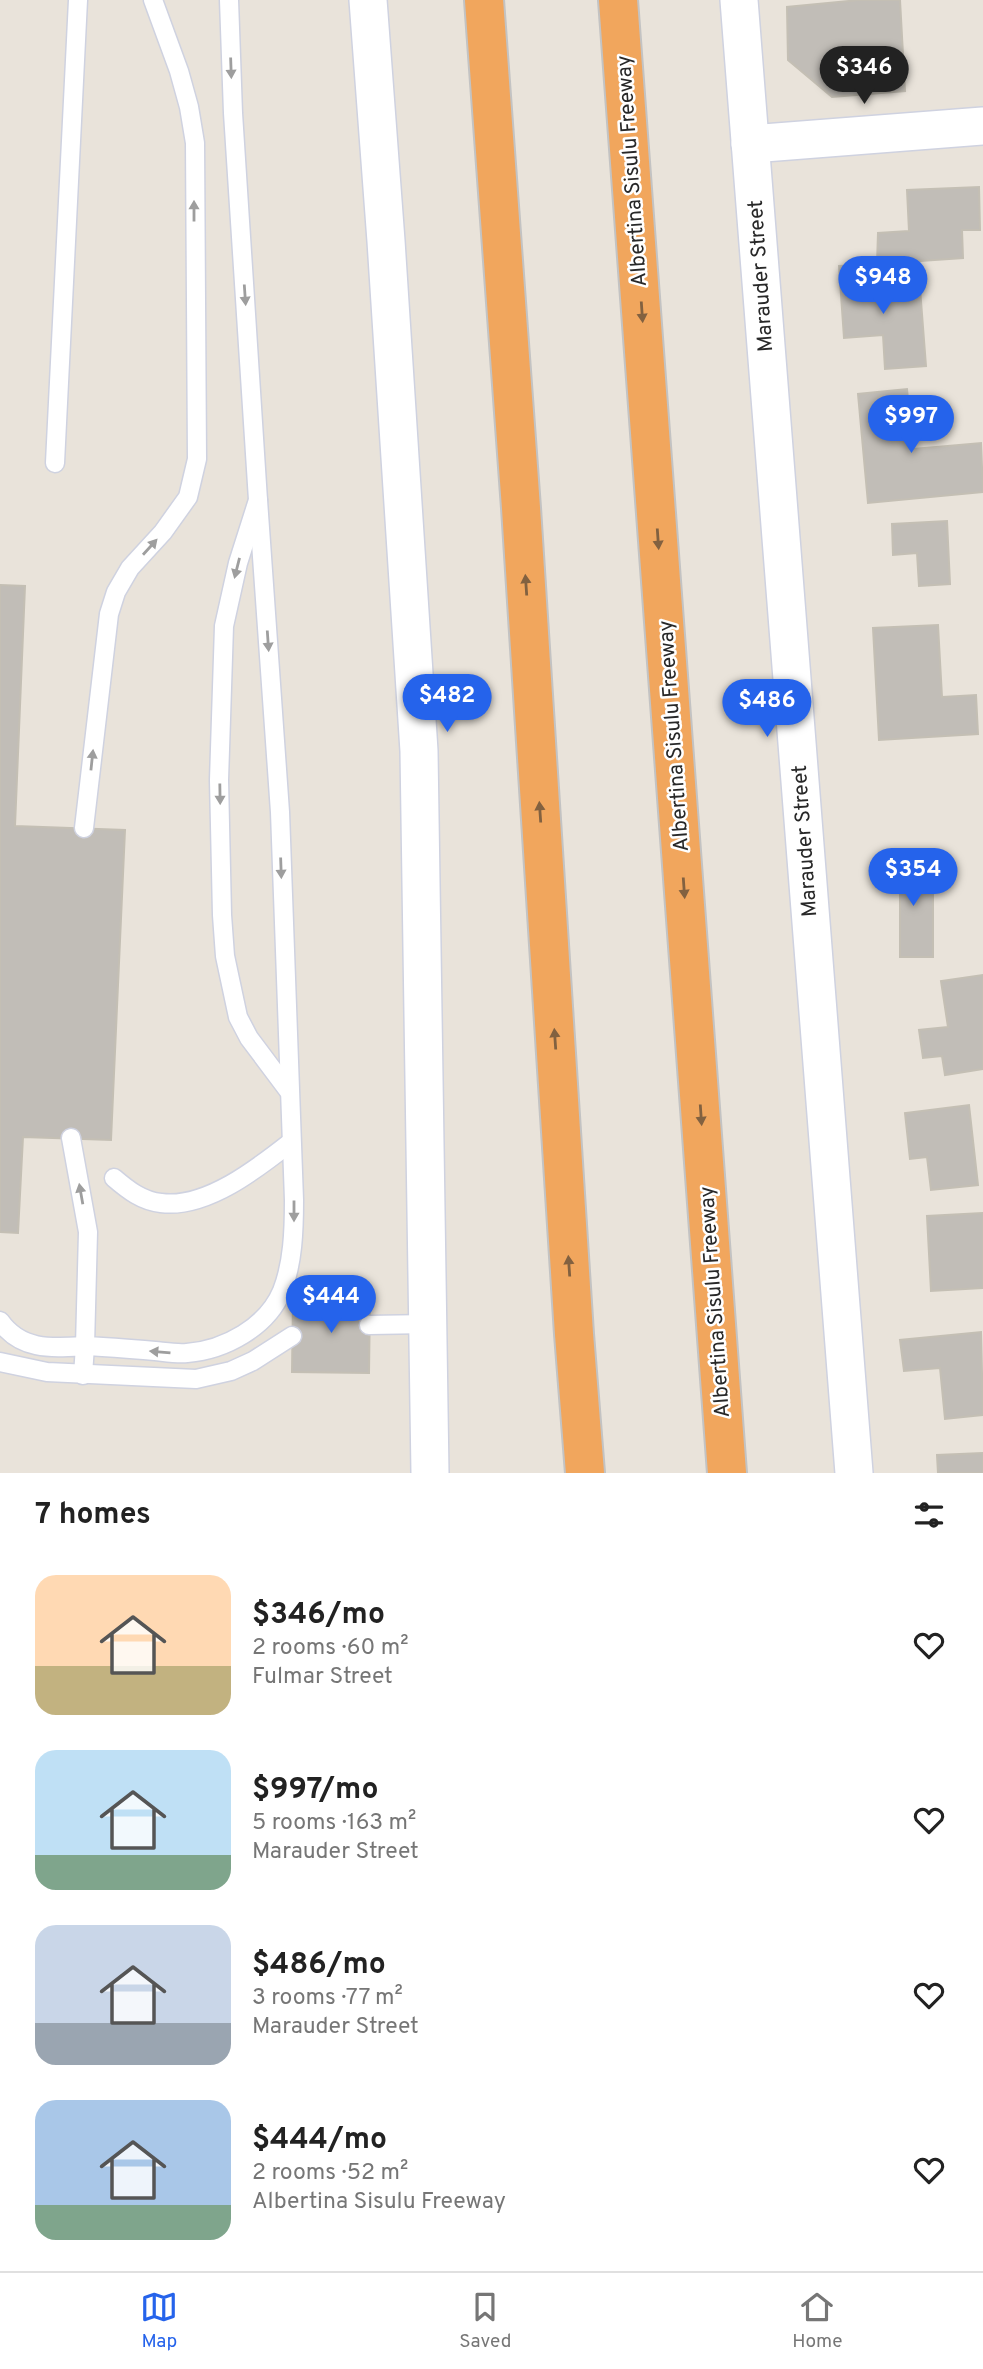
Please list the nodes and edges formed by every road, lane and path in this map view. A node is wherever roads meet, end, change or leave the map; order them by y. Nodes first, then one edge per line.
1 (78, 0) edge
2 (153, 0) edge
3 (229, 0) edge
4 (368, 0) edge
5 (484, 0) edge
6 (618, 0) edge
7 (739, 0) edge
8 (983, 126) edge
9 (750, 144) junction
10 (55, 463) dead end
11 (258, 500) junction
12 (84, 828) dead end
13 (288, 1090) junction
14 (71, 1138) dead end
15 (291, 1142) junction
16 (114, 1178) dead end
17 (0, 1321) edge
18 (429, 1324) junction
19 (369, 1325) dead end
20 (574, 1334) junction
21 (292, 1336) dead end
22 (85, 1346) junction
23 (0, 1362) edge
24 (83, 1375) junction
25 (430, 1473) edge
26 (570, 1473) edge
27 (584, 1473) edge
28 (727, 1473) edge
29 (853, 1473) edge

1 - 10 lane
12 -> 2 lane
3 -> 11 lane
4 - 18 street
20 -> 5 highway
6 -> 28 highway, Albertina Sisulu Freeway
7 - 9 street, Marauder Street
8 - 9 street
9 - 29 street, Marauder Street
11 -> 13 lane
11 -> 13 lane
13 - 15 lane
22 -> 14 lane
15 - 16 lane
15 -> 22 lane
17 - 22 lane
18 - 19 lane
18 - 25 street
20 - 26 highway
20 - 27 highway
21 - 24 lane
22 - 24 lane
23 - 24 lane

